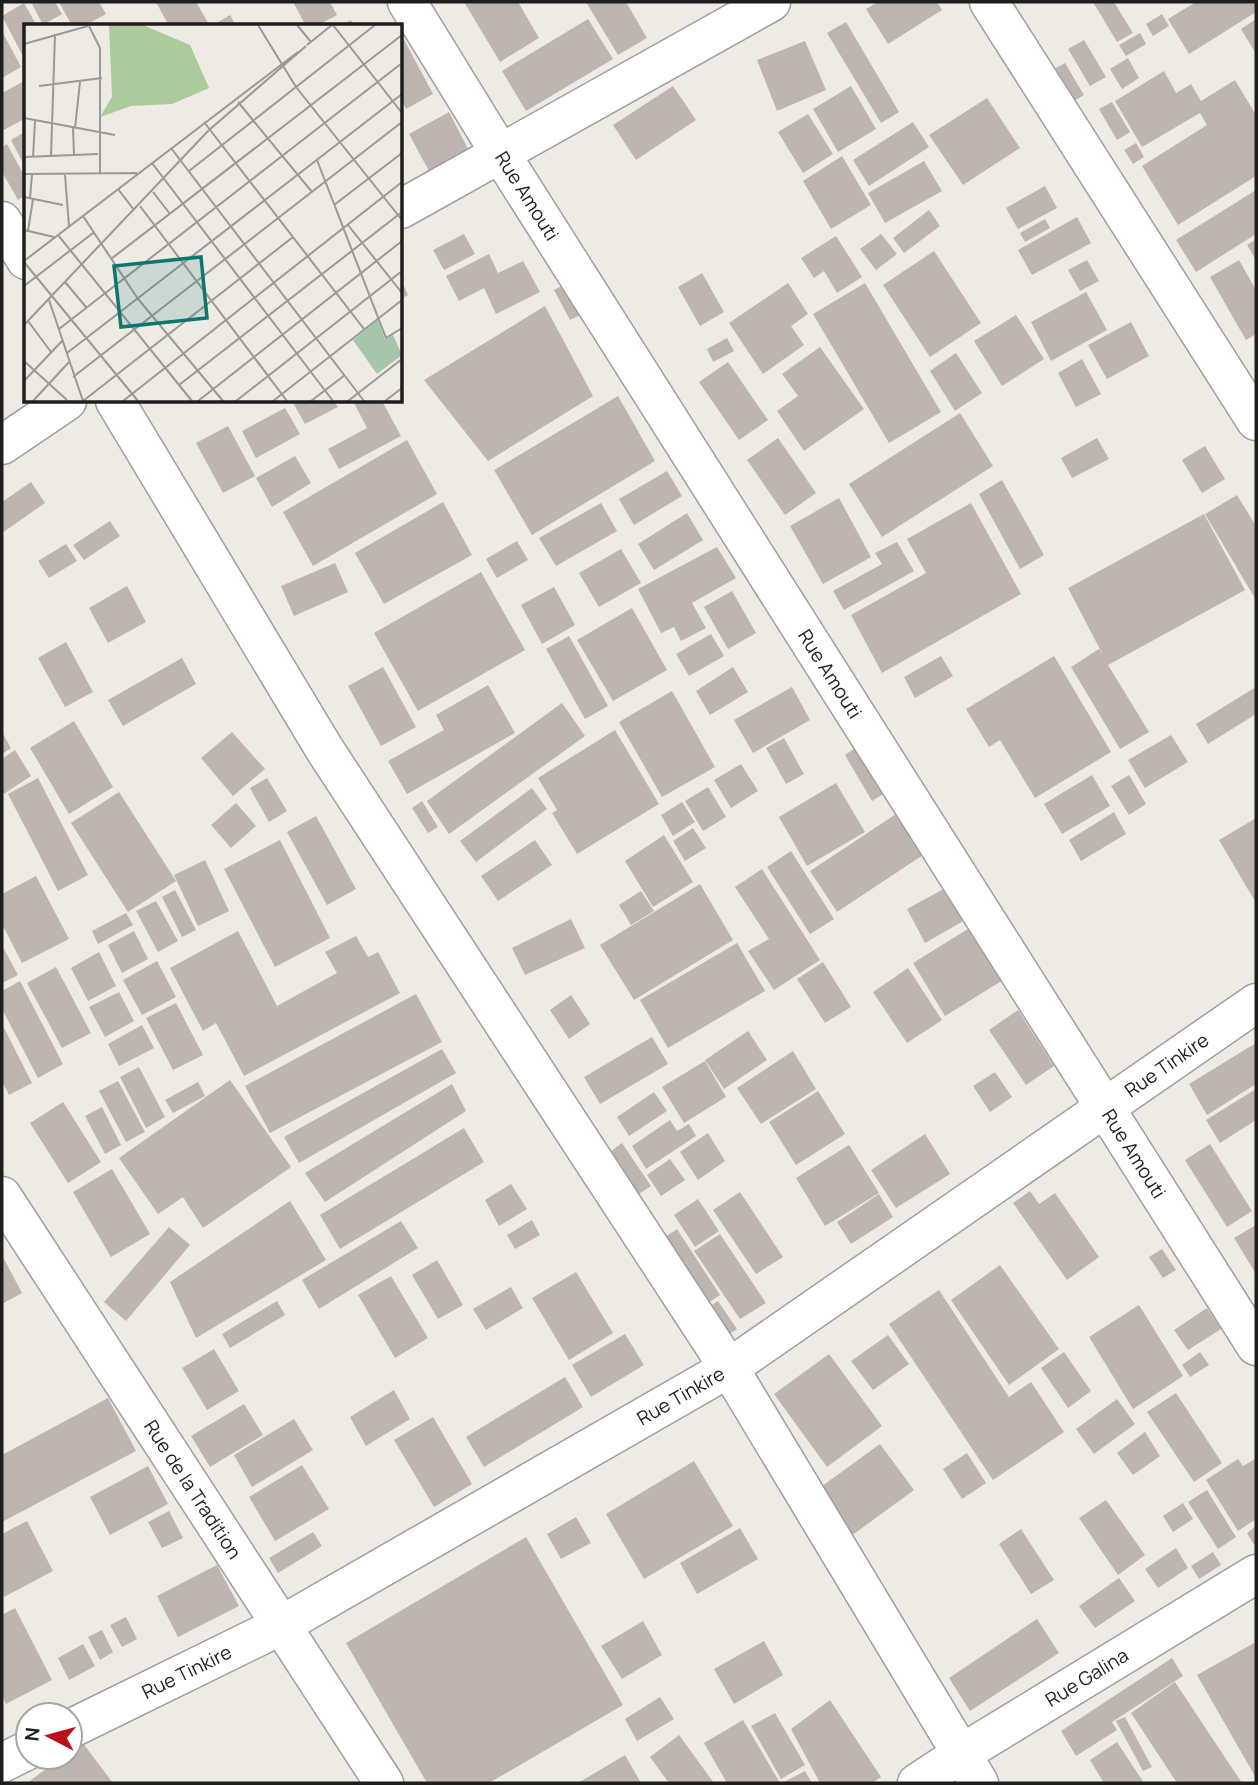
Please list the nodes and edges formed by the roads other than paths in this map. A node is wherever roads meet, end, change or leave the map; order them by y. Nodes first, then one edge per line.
1 (407, 2) edge
2 (771, 2) edge
3 (989, 2) edge
4 (499, 153) junction
5 (402, 208) edge
6 (2, 221) edge
7 (24, 257) edge
8 (66, 402) edge
9 (116, 402) edge
10 (1256, 421) edge
11 (2, 445) edge
12 (1256, 1003) edge
13 (1104, 1107) junction
14 (2, 1196) edge
15 (1256, 1346) edge
16 (729, 1368) junction
17 (1256, 1574) edge
18 (280, 1626) junction
19 (84, 1722) edge
20 (970, 1769) edge
21 (383, 1783) edge
22 (917, 1783) edge

1 - 4 street, Rue Amouti
2 - 4 street
3 - 10 street
4 - 5 street
4 - 13 street, Rue Amouti
6 - 7 street
8 - 11 street
9 - 16 street
12 - 13 street, Rue Tinkire
13 - 15 street, Rue Amouti
13 - 16 street, Rue Tinkire
14 - 18 street, Rue de la Tradition
16 - 18 street, Rue Tinkire
16 - 20 street
17 - 20 street, Rue Galina
18 - 19 street, Rue Tinkire
18 - 21 street, Rue de la Tradition
20 - 22 street, Rue Galina

